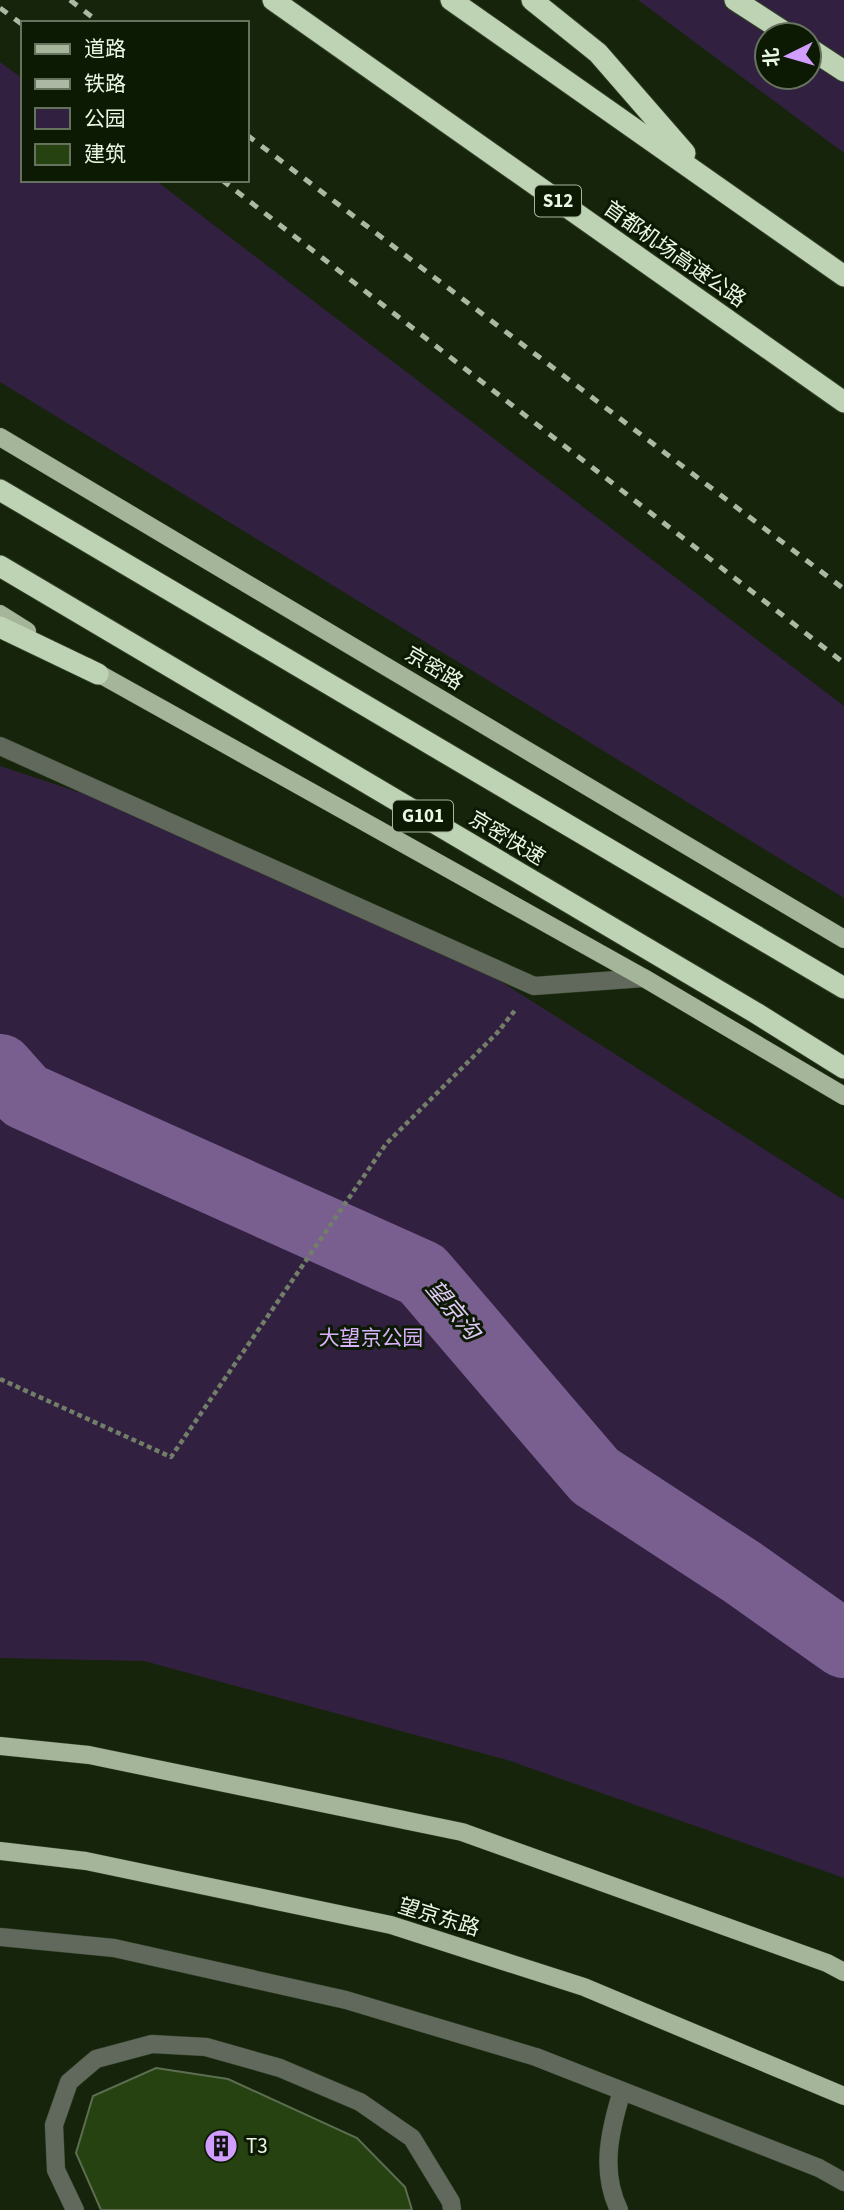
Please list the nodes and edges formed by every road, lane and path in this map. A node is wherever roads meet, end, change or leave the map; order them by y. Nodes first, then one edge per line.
1 (273, 0) edge
2 (451, 0) edge
3 (532, 0) edge
4 (735, 0) edge
5 (767, 21) edge
6 (823, 57) edge
7 (844, 71) edge
8 (707, 178) junction
9 (844, 276) edge
10 (844, 402) edge
11 (0, 437) edge
12 (0, 490) edge
13 (0, 566) edge
14 (0, 614) edge
15 (0, 626) edge
16 (98, 674) junction
17 (0, 746) edge
18 (844, 939) edge
19 (644, 978) junction
20 (534, 986) junction
21 (844, 988) edge
22 (844, 1068) edge
23 (844, 1096) edge
24 (0, 1379) edge
25 (0, 1746) edge
26 (0, 1851) edge
27 (0, 1937) edge
28 (844, 1972) edge
29 (622, 2091) junction
30 (844, 2096) edge
31 (844, 2182) edge
32 (75, 2210) edge
33 (452, 2210) edge
34 (619, 2210) edge

1 - 10 highway, 首都机场高速公路 / S12
2 - 8 highway
3 - 8 highway
4 - 5 highway
6 - 7 highway
8 - 9 highway
11 - 18 main road, 京密路
12 - 21 highway, 京密快速
13 - 22 highway, 京密快速 / G101
14 - 16 main road, G101
15 - 16 highway
16 - 19 main road, G101
17 - 20 street
19 - 20 street
19 - 23 main road, G101
20 - 24 path
25 - 28 main road
26 - 30 main road, 望京东路
27 - 29 street
29 - 31 street
29 - 34 street
32 - 33 street

